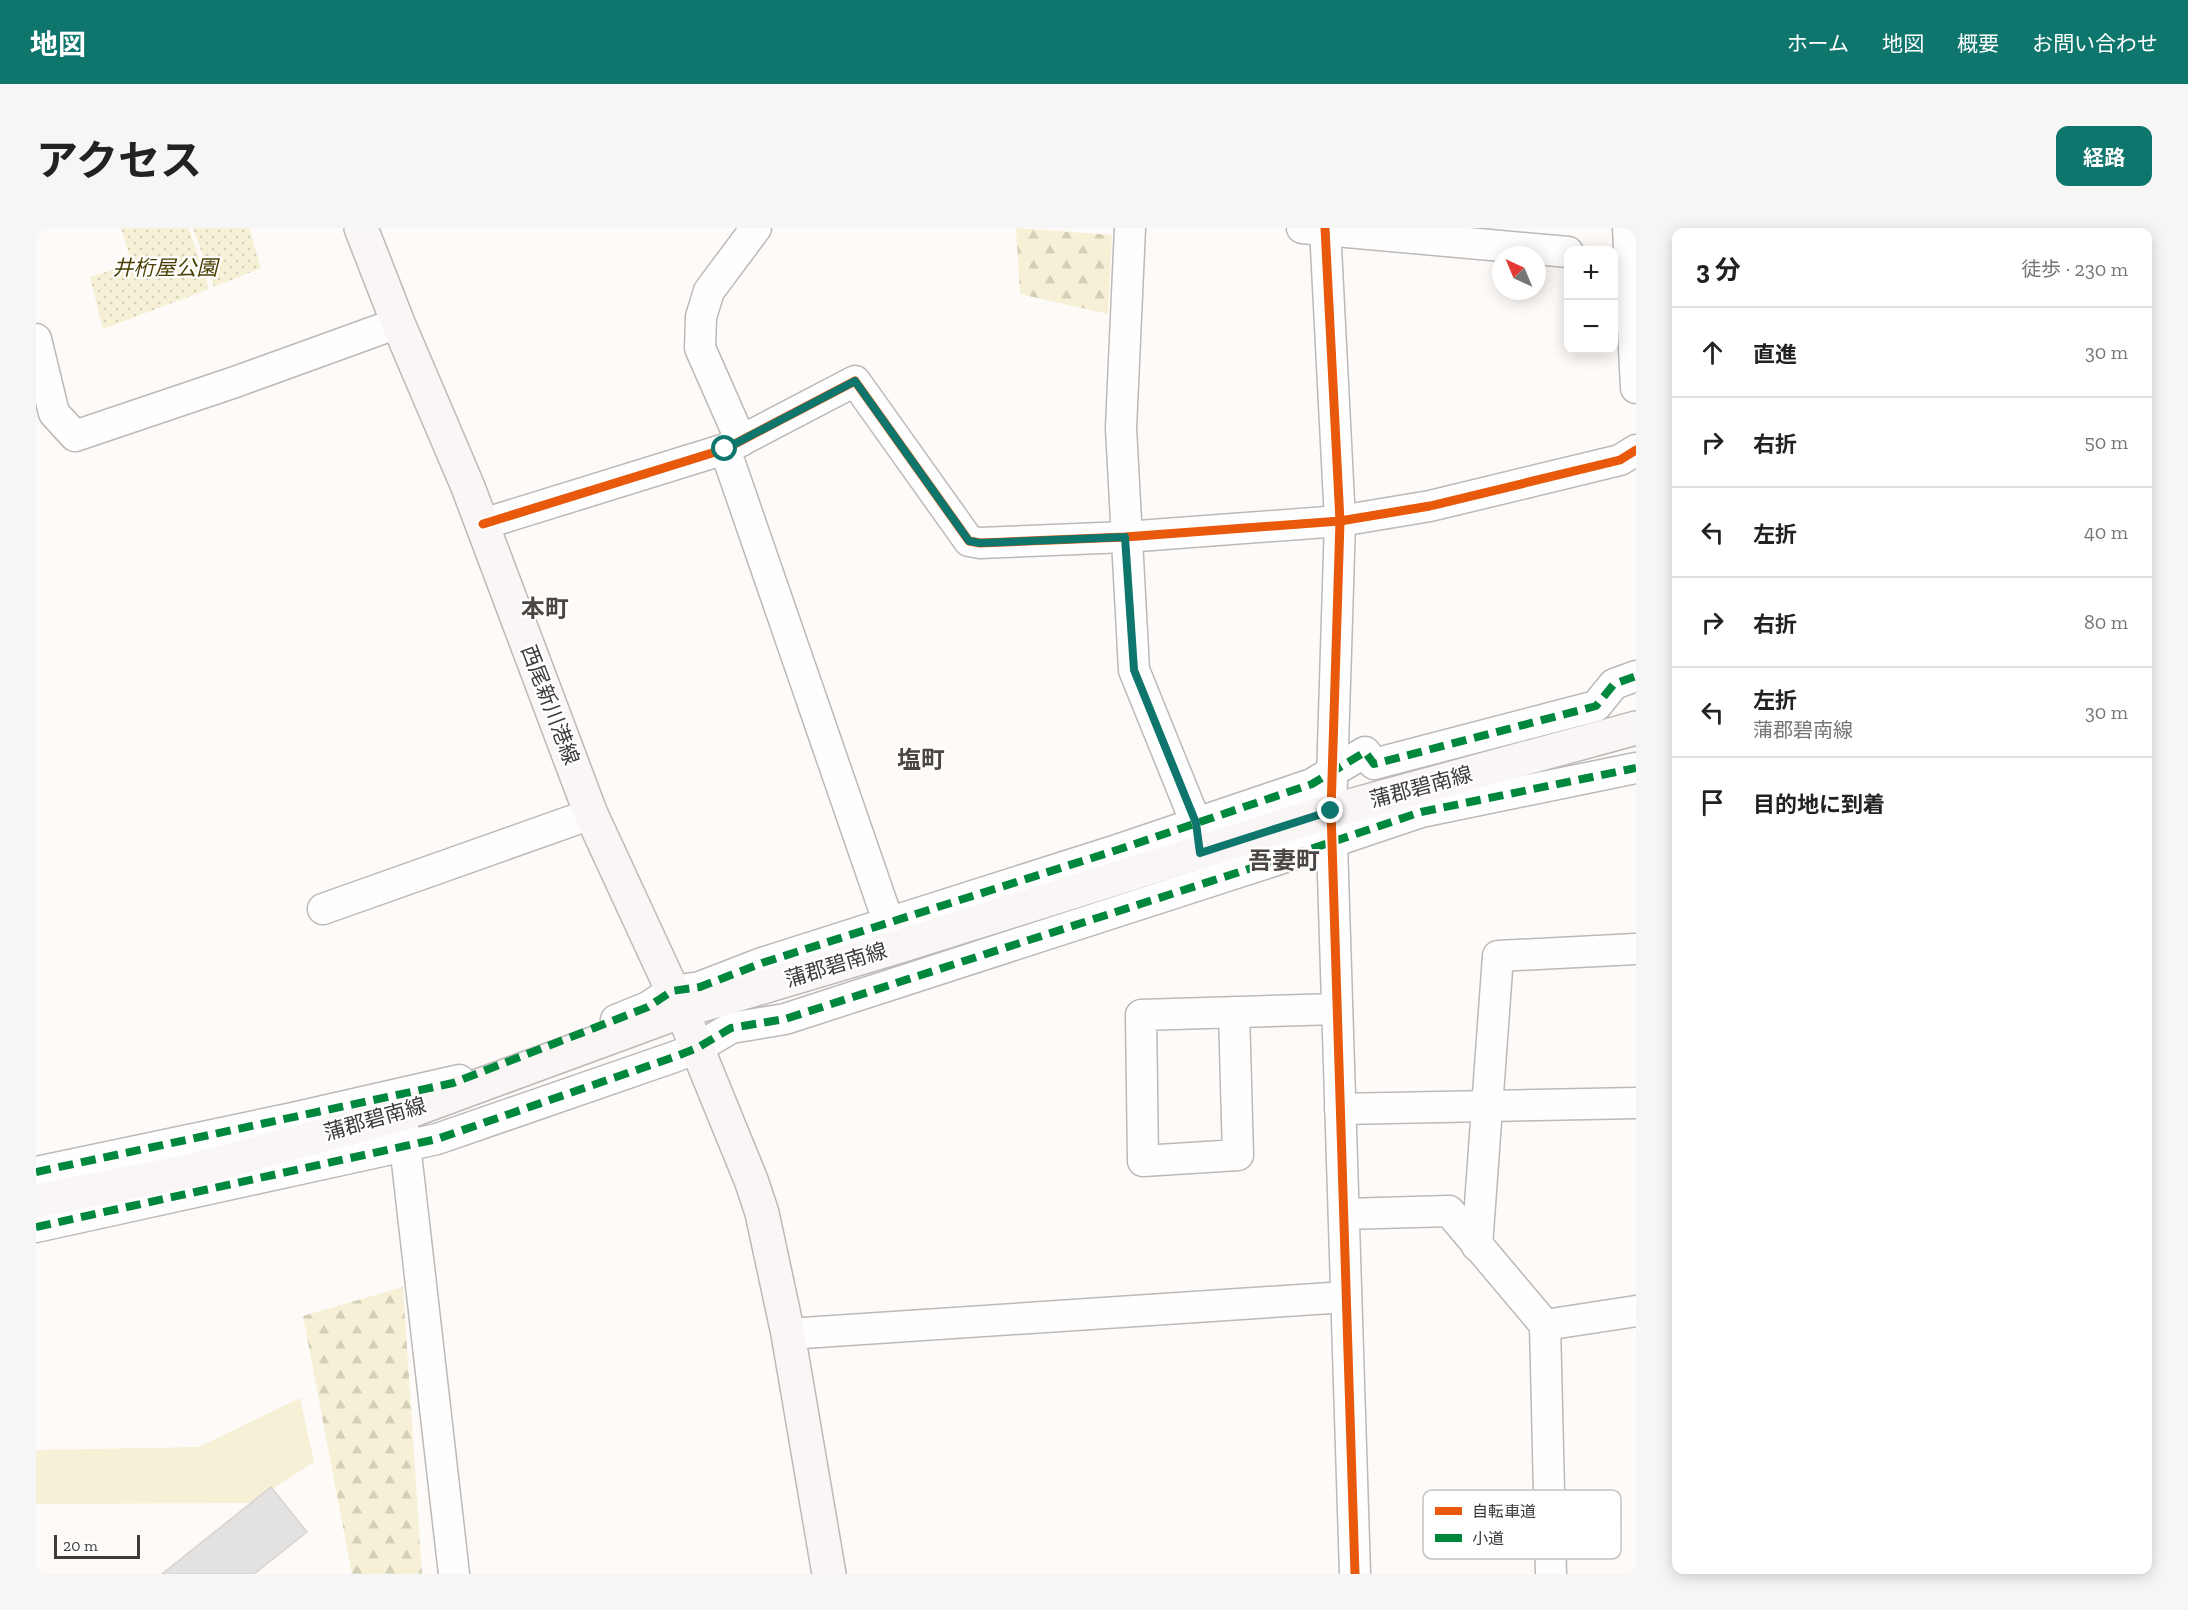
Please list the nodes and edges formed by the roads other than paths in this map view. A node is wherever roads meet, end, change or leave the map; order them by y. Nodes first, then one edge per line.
1 (361, 228) edge
2 (756, 228) edge
3 (1130, 228) edge
4 (1628, 228) edge
5 (1317, 229) edge
6 (1564, 252) edge
7 (1626, 260) edge
8 (398, 323) junction
9 (36, 339) edge
10 (1636, 388) edge
11 (733, 445) junction
12 (1636, 450) edge
13 (1340, 521) junction
14 (483, 524) junction
15 (1125, 537) junction
16 (1636, 675) edge
17 (1636, 728) edge
18 (1636, 768) edge
19 (1333, 771) junction
20 (591, 814) junction
21 (1332, 827) junction
22 (1198, 838) junction
23 (323, 909) dead end
24 (893, 935) junction
25 (1636, 949) edge
26 (677, 1001) junction
27 (1337, 1009) junction
28 (1234, 1012) junction
29 (698, 1048) junction
30 (1636, 1103) edge
31 (1489, 1106) junction
32 (1340, 1109) junction
33 (402, 1114) junction
34 (406, 1146) junction
35 (36, 1172) edge
36 (36, 1201) edge
37 (1344, 1214) junction
38 (36, 1227) edge
39 (1478, 1246) junction
40 (1347, 1297) junction
41 (1636, 1311) edge
42 (1545, 1326) junction
43 (788, 1334) junction
44 (1549, 1490) edge
45 (1551, 1559) edge
46 (454, 1574) edge
47 (830, 1574) edge
48 (1355, 1574) edge
49 (1551, 1574) edge

1 - 8 main road, 西尾新川港線
2 - 11 street
3 - 15 street
4 - 7 street
5 - 6 street
5 - 13 street
7 - 10 street
8 - 9 street
8 - 14 main road, 西尾新川港線
11 - 14 street
11 - 15 street
11 - 24 street
12 - 13 street
13 - 15 street
13 - 19 street
14 - 20 main road, 西尾新川港線
15 - 22 street
16 - 19 street
17 - 21 main road, 蒲郡碧南線
18 - 21 street
19 - 21 street
19 - 22 street
20 - 23 street
20 - 26 main road, 西尾新川港線
21 - 22 main road, 蒲郡碧南線
21 - 27 street
21 - 29 street
22 - 24 main road, 蒲郡碧南線
24 - 26 main road, 蒲郡碧南線
25 - 31 street
26 - 29 main road, 西尾新川港線
26 - 33 main road, 蒲郡碧南線
26 - 35 street
27 - 28 street
27 - 32 street
28 - 28 street
29 - 34 street
29 - 43 main road, 西尾新川港線
30 - 31 street
31 - 32 street
31 - 39 street
32 - 37 street
33 - 34 street
33 - 36 main road, 蒲郡碧南線
34 - 38 street
34 - 46 street
37 - 39 street
37 - 40 street
39 - 42 street
40 - 43 street
40 - 48 street
41 - 42 street
42 - 44 street
43 - 47 main road, 西尾新川港線
45 - 49 street

